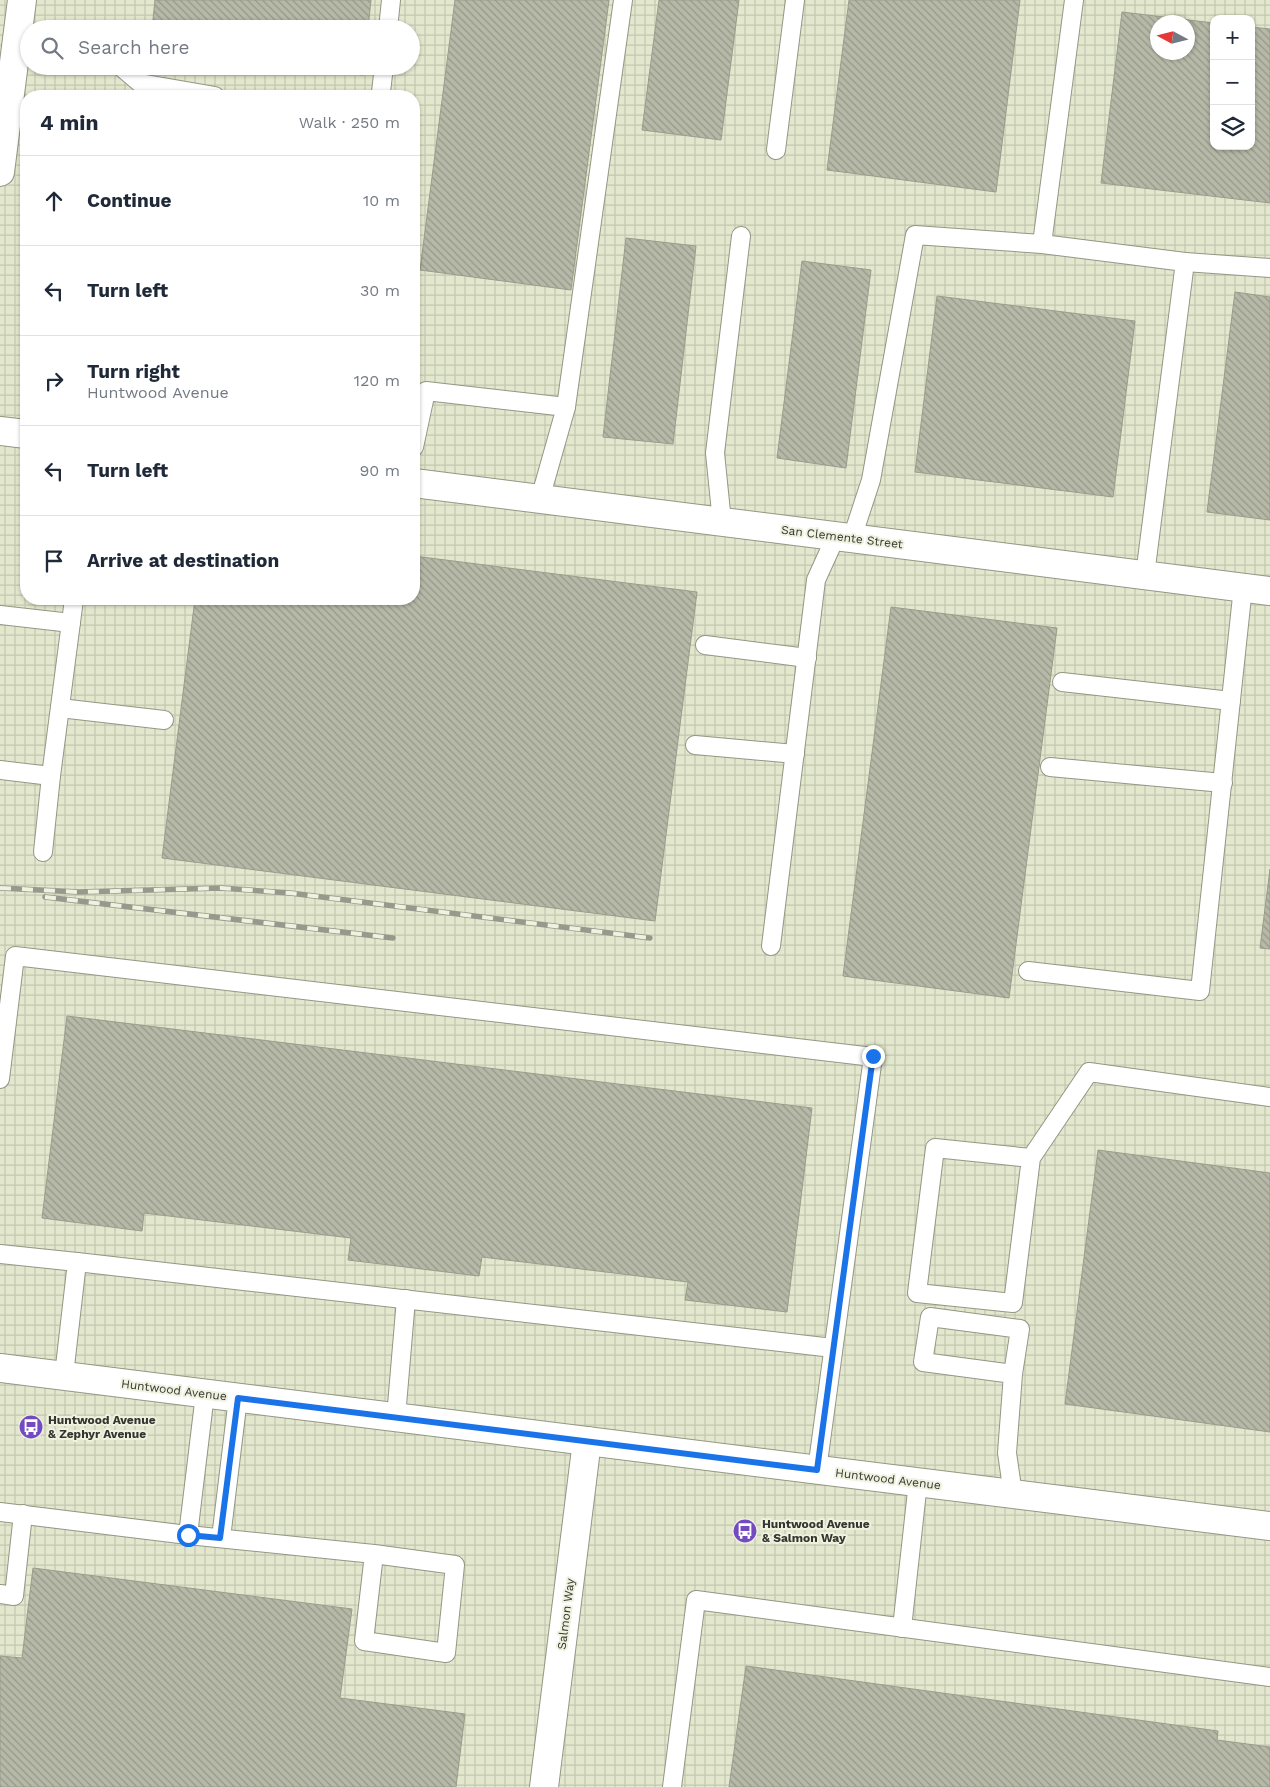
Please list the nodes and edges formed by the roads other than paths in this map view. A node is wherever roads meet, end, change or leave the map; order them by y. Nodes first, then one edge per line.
1 (22, 0) edge
2 (391, 0) edge
3 (623, 0) edge
4 (795, 0) edge
5 (1074, 0) edge
6 (23, 20) edge
7 (389, 20) edge
8 (20, 55) edge
9 (130, 75) edge
10 (383, 75) edge
11 (178, 90) edge
12 (381, 90) edge
13 (776, 150) dead end
14 (0, 172) edge
15 (741, 236) dead end
16 (1042, 244) junction
17 (1185, 262) junction
18 (1270, 268) edge
19 (566, 407) junction
20 (420, 419) edge
21 (0, 431) edge
22 (20, 433) edge
23 (420, 484) edge
24 (540, 499) junction
25 (722, 522) junction
26 (844, 537) junction
27 (1144, 575) junction
28 (1243, 587) junction
29 (1270, 590) edge
30 (73, 605) edge
31 (0, 615) edge
32 (71, 623) junction
33 (705, 645) dead end
34 (807, 658) junction
35 (1062, 682) dead end
36 (1231, 701) junction
37 (60, 708) junction
38 (164, 720) dead end
39 (695, 745) dead end
40 (795, 754) junction
41 (1050, 767) dead end
42 (0, 770) edge
43 (51, 776) junction
44 (1223, 783) junction
45 (42, 852) dead end
46 (771, 946) dead end
47 (1028, 971) dead end
48 (0, 1079) edge
49 (1270, 1097) edge
50 (1031, 1158) junction
51 (0, 1254) edge
52 (77, 1262) junction
53 (406, 1299) junction
54 (833, 1348) junction
55 (0, 1368) edge
56 (1013, 1374) junction
57 (64, 1375) junction
58 (205, 1394) junction
59 (238, 1398) junction
60 (396, 1417) junction
61 (587, 1441) junction
62 (817, 1470) junction
63 (918, 1482) junction
64 (1013, 1494) junction
65 (0, 1512) edge
66 (24, 1514) junction
67 (1270, 1526) edge
68 (188, 1535) junction
69 (220, 1538) junction
70 (374, 1554) junction
71 (0, 1594) edge
72 (902, 1628) junction
73 (1270, 1677) edge
74 (544, 1787) edge
75 (672, 1787) edge

1 - 6 street
2 - 7 lane
3 - 19 lane
4 - 13 lane
5 - 16 lane
8 - 14 street
9 - 11 lane
10 - 12 lane
15 - 25 lane
16 - 17 lane
16 - 26 lane
17 - 18 lane
17 - 27 lane
19 - 20 lane
19 - 24 lane
21 - 22 street
23 - 24 street, San Clemente Street
24 - 25 street, San Clemente Street
25 - 26 street, San Clemente Street
26 - 27 street, San Clemente Street
26 - 34 lane
27 - 28 street, San Clemente Street
28 - 29 street, San Clemente Street
28 - 36 lane
30 - 32 lane
31 - 32 lane
32 - 37 lane
33 - 34 lane
34 - 40 lane
35 - 36 lane
36 - 44 lane
37 - 38 lane
37 - 43 lane
39 - 40 lane
40 - 46 lane
41 - 44 lane
42 - 43 lane
43 - 45 lane
44 - 47 lane
48 - 54 lane
49 - 50 lane
50 - 50 lane
51 - 52 lane
52 - 53 lane
52 - 57 lane
53 - 54 lane
53 - 60 lane
54 - 62 lane
55 - 57 street, Huntwood Avenue
56 - 56 lane
56 - 64 lane
57 - 58 street, Huntwood Avenue
58 - 59 street, Huntwood Avenue
58 - 68 lane
59 - 60 street, Huntwood Avenue
59 - 69 lane
60 - 61 street, Huntwood Avenue
61 - 62 street, Huntwood Avenue
61 - 74 street, Salmon Way
62 - 63 street, Huntwood Avenue
63 - 64 street, Huntwood Avenue
63 - 72 lane
64 - 67 street, Huntwood Avenue
65 - 66 lane
66 - 68 lane
66 - 71 lane
68 - 69 lane
69 - 70 lane
70 - 70 lane
72 - 73 lane
72 - 75 lane

